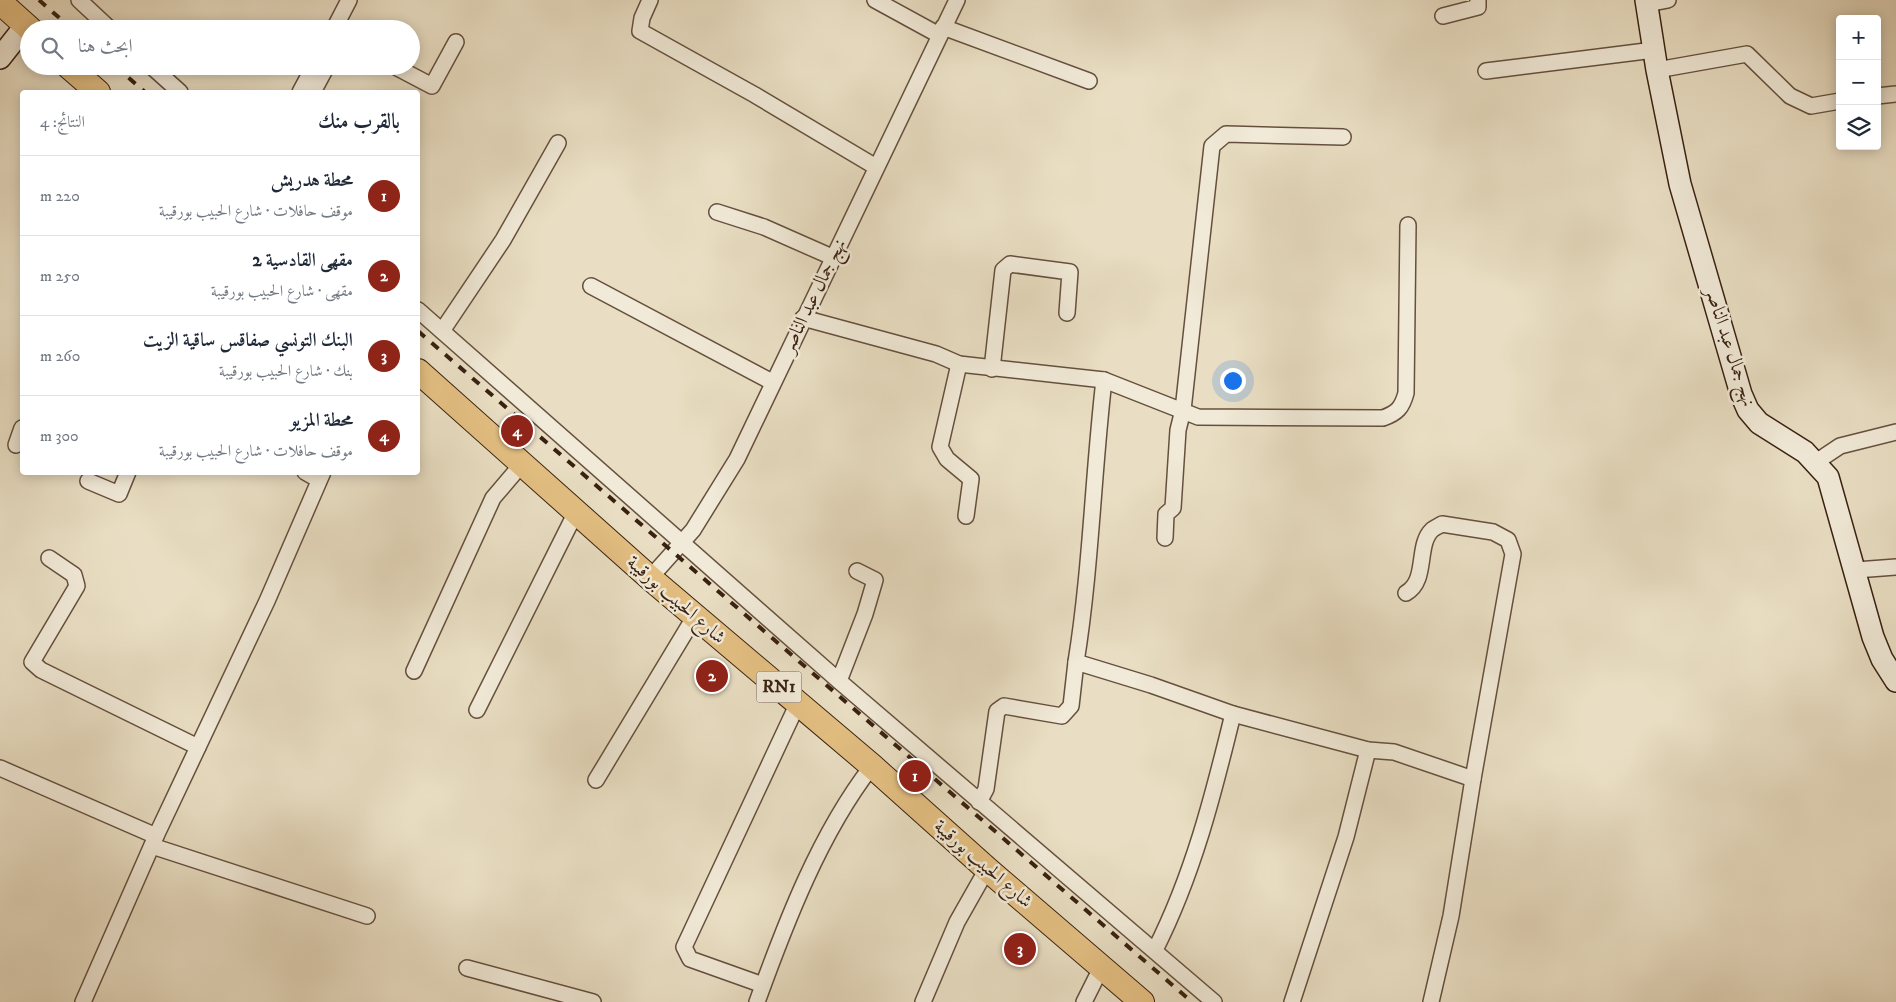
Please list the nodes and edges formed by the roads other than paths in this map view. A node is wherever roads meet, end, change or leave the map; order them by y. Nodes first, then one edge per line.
1 (79, 0) edge
2 (349, 0) edge
3 (650, 0) edge
4 (875, 0) edge
5 (957, 0) edge
6 (1478, 0) edge
7 (1668, 0) edge
8 (0, 2) edge
9 (1647, 2) edge
10 (1443, 16) dead end
11 (20, 20) edge
12 (100, 20) edge
13 (339, 20) edge
14 (941, 31) junction
15 (20, 36) edge
16 (456, 42) dead end
17 (0, 58) edge
18 (1656, 60) junction
19 (1486, 71) dead end
20 (78, 75) edge
21 (161, 75) edge
22 (309, 75) edge
23 (322, 75) edge
24 (411, 75) edge
25 (1089, 81) dead end
26 (96, 90) edge
27 (178, 90) edge
28 (301, 90) edge
29 (315, 90) edge
30 (1896, 94) edge
31 (1881, 96) edge
32 (1836, 102) edge
33 (1343, 137) dead end
34 (558, 143) dead end
35 (876, 167) junction
36 (717, 212) dead end
37 (1408, 225) dead end
38 (832, 257) junction
39 (592, 286) dead end
40 (420, 312) edge
41 (1067, 313) dead end
42 (803, 318) junction
43 (442, 331) junction
44 (959, 364) junction
45 (992, 369) junction
46 (420, 373) edge
47 (1104, 380) junction
48 (772, 382) junction
49 (1183, 410) junction
50 (1896, 432) edge
51 (20, 434) edge
52 (16, 446) dead end
53 (1816, 462) junction
54 (522, 464) junction
55 (127, 475) edge
56 (321, 476) edge
57 (88, 481) dead end
58 (576, 512) junction
59 (966, 516) dead end
60 (1165, 538) dead end
61 (682, 543) junction
62 (49, 558) dead end
63 (1896, 567) edge
64 (1856, 570) junction
65 (857, 571) dead end
66 (650, 578) junction
67 (1406, 593) dead end
68 (695, 616) junction
69 (1076, 662) junction
70 (414, 671) dead end
71 (839, 681) junction
72 (1896, 681) edge
73 (798, 703) junction
74 (477, 710) dead end
75 (1233, 714) junction
76 (198, 747) junction
77 (1368, 750) junction
78 (872, 766) junction
79 (0, 768) edge
80 (1473, 779) junction
81 (596, 780) dead end
82 (979, 802) junction
83 (154, 841) junction
84 (986, 869) junction
85 (367, 916) dead end
86 (1155, 950) junction
87 (1102, 966) junction
88 (467, 968) dead end
89 (763, 985) junction
90 (83, 1002) edge
91 (593, 1002) edge
92 (757, 1002) edge
93 (924, 1002) edge
94 (1084, 1002) edge
95 (1142, 1002) edge
96 (1214, 1002) edge
97 (1292, 1002) edge
98 (1431, 1002) edge

1 - 12 street
2 - 13 street
3 - 35 street
4 - 14 street
5 - 14 street, نهج جمال عبد الناصر
6 - 10 street
7 - 9 street
8 - 11 main road
9 - 18 street, نهج جمال عبد الناصر
14 - 25 street
14 - 35 street, نهج جمال عبد الناصر
15 - 17 street
16 - 24 street
18 - 19 street
18 - 32 street
18 - 53 street, نهج جمال عبد الناصر
20 - 26 main road
21 - 27 street
22 - 28 street
23 - 29 street
30 - 31 street
33 - 49 street
34 - 43 street
35 - 38 street, نهج جمال عبد الناصر
36 - 38 street
37 - 49 street
38 - 42 street, نهج جمال عبد الناصر
39 - 48 street
40 - 43 street
41 - 45 street
42 - 44 street
42 - 48 street, نهج جمال عبد الناصر
43 - 61 street
44 - 45 street
44 - 59 street
45 - 47 street
46 - 54 main road, شارع الحبيب بورقيبة / RN1
47 - 49 street
47 - 69 street
48 - 61 street, نهج جمال عبد الناصر
49 - 60 street
50 - 53 street
51 - 52 street
53 - 64 street, نهج جمال عبد الناصر
54 - 58 main road, شارع الحبيب بورقيبة / RN1
54 - 70 street
55 - 57 street
56 - 76 street
58 - 66 main road, شارع الحبيب بورقيبة / RN1
58 - 74 street
61 - 66 street, نهج جمال عبد الناصر
61 - 71 street
62 - 76 street
63 - 64 street
64 - 72 street, نهج جمال عبد الناصر
65 - 71 street
66 - 68 main road, شارع الحبيب بورقيبة / RN1
67 - 80 street
68 - 73 main road, شارع الحبيب بورقيبة / RN1
68 - 81 street
69 - 75 street
69 - 82 street
71 - 82 street
73 - 78 main road, شارع الحبيب بورقيبة / RN1
73 - 89 street
75 - 77 street
75 - 86 street
76 - 83 street
77 - 80 street
77 - 97 street
78 - 84 main road, شارع الحبيب بورقيبة / RN1
78 - 89 street
79 - 83 street
80 - 98 street
82 - 86 street
83 - 85 street
83 - 90 street
84 - 87 main road, شارع الحبيب بورقيبة / RN1
84 - 93 street
86 - 96 street
87 - 94 street
87 - 95 main road, شارع الحبيب بورقيبة / RN1
88 - 91 street
89 - 92 street

